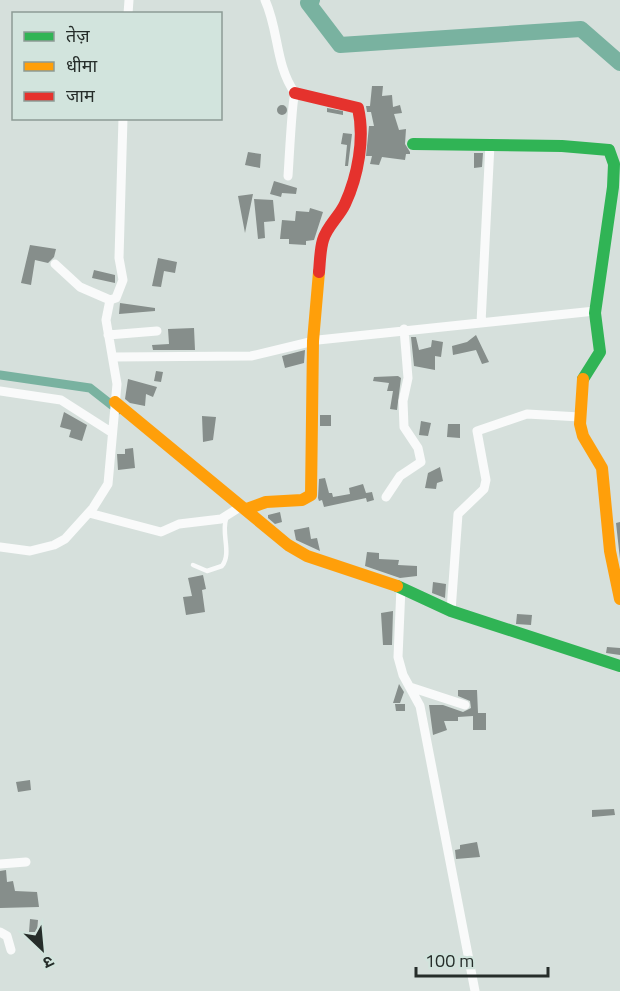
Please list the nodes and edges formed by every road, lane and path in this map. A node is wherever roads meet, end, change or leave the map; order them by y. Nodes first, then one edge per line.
1 (265, 0) edge
2 (295, 93) junction
3 (123, 120) edge
4 (413, 144) dead end
5 (490, 144) junction
6 (288, 176) dead end
7 (55, 264) dead end
8 (110, 300) junction
9 (595, 311) junction
10 (481, 323) junction
11 (404, 329) junction
12 (157, 331) dead end
13 (108, 335) junction
14 (313, 341) junction
15 (113, 357) junction
16 (0, 391) edge
17 (114, 407) junction
18 (580, 417) junction
19 (111, 429) junction
20 (386, 497) dead end
21 (237, 511) junction
22 (89, 513) junction
23 (0, 547) edge
24 (193, 565) dead end
25 (400, 593) junction
26 (620, 599) edge
27 (451, 611) junction
28 (620, 666) edge
29 (410, 687) junction
30 (465, 705) dead end
31 (26, 862) dead end
32 (0, 864) edge
33 (0, 932) edge
34 (11, 950) dead end
35 (476, 991) edge

1 - 2 street
2 - 6 street
2 - 14 street
3 - 8 street
4 - 5 street
5 - 9 street
5 - 10 street
7 - 8 street
8 - 13 street
9 - 10 street
9 - 18 street
10 - 11 street
11 - 14 street
11 - 20 street
12 - 13 street
13 - 15 street
14 - 15 street
14 - 21 street
15 - 17 street
16 - 19 street
17 - 19 street
17 - 21 street
18 - 26 street
18 - 27 street
19 - 22 street
21 - 22 street
21 - 24 lane
21 - 25 street
22 - 23 street
25 - 27 street
25 - 29 street
27 - 28 street
29 - 30 street
29 - 35 street
31 - 32 street
33 - 34 street

